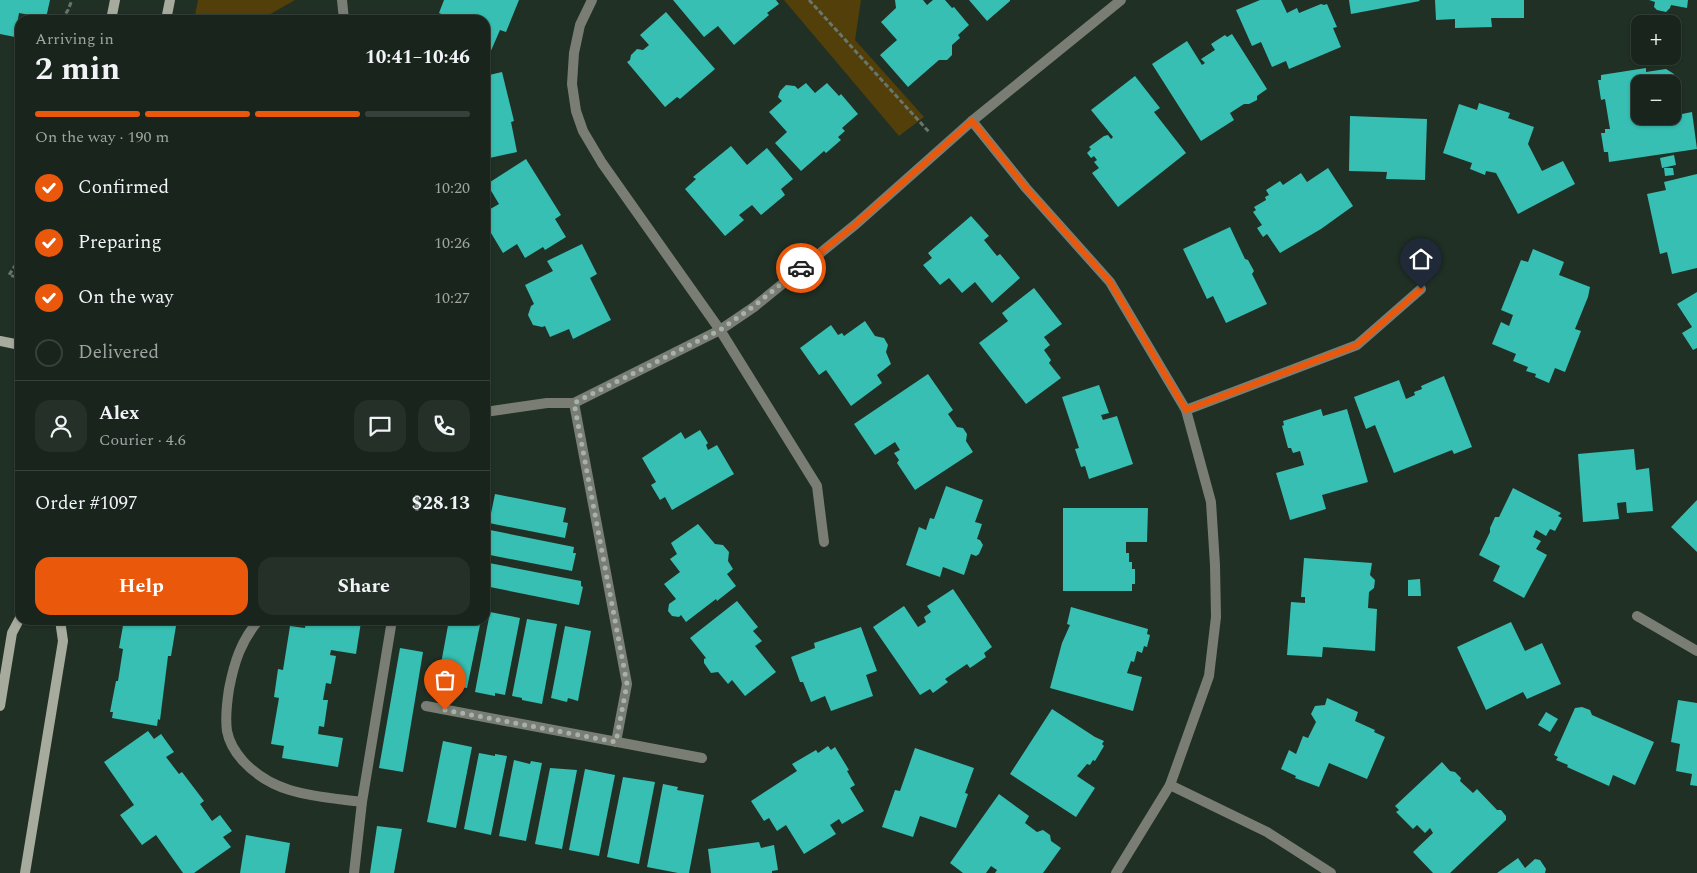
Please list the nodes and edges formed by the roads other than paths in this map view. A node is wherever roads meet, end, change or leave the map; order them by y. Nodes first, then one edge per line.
1 (115, 0) edge
2 (170, 0) edge
3 (342, 0) edge
4 (592, 0) edge
5 (1121, 0) edge
6 (112, 15) edge
7 (167, 15) edge
8 (344, 15) edge
9 (972, 121) junction
10 (1421, 289) dead end
11 (720, 330) junction
12 (0, 342) edge
13 (15, 344) edge
14 (574, 403) junction
15 (1186, 410) junction
16 (490, 411) edge
17 (824, 542) dead end
18 (1637, 616) dead end
19 (16, 625) edge
20 (61, 625) edge
21 (255, 625) edge
22 (391, 625) edge
23 (1697, 651) edge
24 (0, 706) edge
25 (426, 706) dead end
26 (616, 742) junction
27 (702, 758) dead end
28 (1170, 785) junction
29 (362, 802) junction
30 (25, 873) edge
31 (354, 873) edge
32 (1116, 873) edge
33 (1331, 873) edge

1 - 6 main road
2 - 7 main road
3 - 8 street
4 - 11 street
5 - 9 street
9 - 11 street
9 - 15 street
10 - 15 street
11 - 14 street
11 - 17 street
12 - 13 main road
14 - 16 street
14 - 26 street
15 - 28 street
18 - 23 street
19 - 24 main road
20 - 30 main road
21 - 29 street
22 - 29 street
25 - 26 street
26 - 27 street
28 - 32 street
28 - 33 street
29 - 31 street

